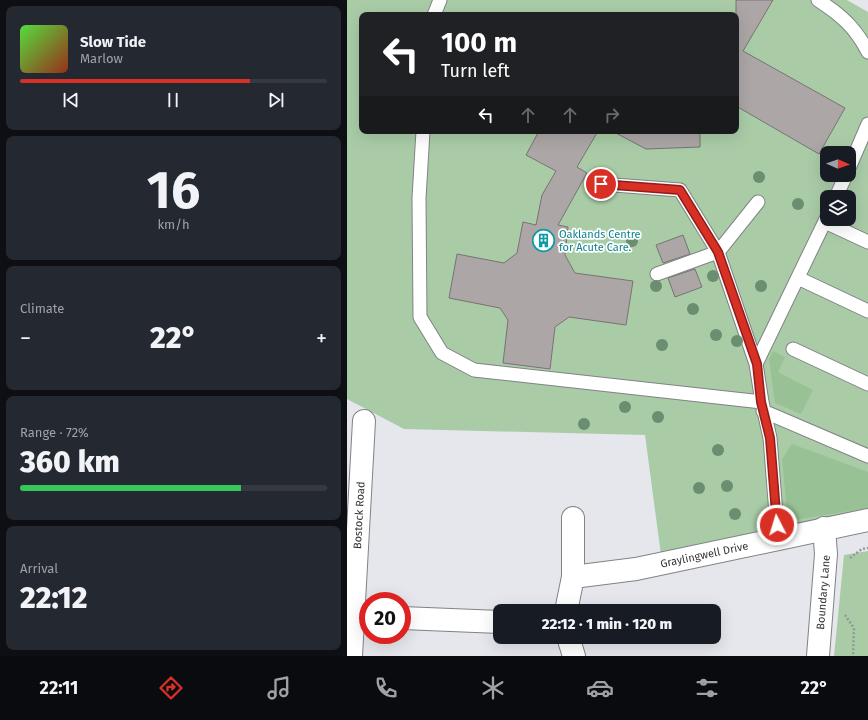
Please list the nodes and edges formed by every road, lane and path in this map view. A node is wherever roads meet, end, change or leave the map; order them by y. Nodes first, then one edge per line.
1 (440, 0) edge
2 (818, 0) edge
3 (435, 12) edge
4 (868, 52) edge
5 (868, 124) edge
6 (423, 134) edge
7 (856, 152) edge
8 (601, 184) dead end
9 (758, 202) dead end
10 (823, 226) edge
11 (837, 226) edge
12 (868, 242) edge
13 (718, 252) junction
14 (657, 274) dead end
15 (798, 278) junction
16 (868, 310) edge
17 (793, 349) dead end
18 (757, 364) junction
19 (868, 384) edge
20 (762, 407) junction
21 (364, 422) dead end
22 (868, 456) edge
23 (573, 518) dead end
24 (868, 520) edge
25 (824, 528) junction
26 (778, 539) junction
27 (573, 576) junction
28 (361, 592) edge
29 (567, 604) edge
30 (411, 618) edge
31 (359, 622) edge
32 (493, 622) edge
33 (853, 628) dead end
34 (570, 644) edge
35 (350, 647) edge
36 (574, 656) edge
37 (818, 656) edge
38 (853, 656) edge

1 - 3 lane
2 - 4 lane
5 - 7 lane
6 - 20 lane
8 - 13 lane
9 - 13 lane
10 - 15 lane
11 - 12 lane
13 - 14 lane
13 - 18 lane
15 - 16 lane
15 - 18 lane
17 - 19 lane
18 - 20 lane
20 - 22 lane
20 - 26 lane
21 - 28 street, Bostock Road
23 - 27 street
24 - 25 street, Graylingwell Drive
25 - 26 street, Graylingwell Drive
25 - 37 street, Boundary Lane
26 - 27 street, Graylingwell Drive
27 - 29 street
30 - 32 street
31 - 35 street, Bostock Road
33 - 38 path
34 - 36 street

